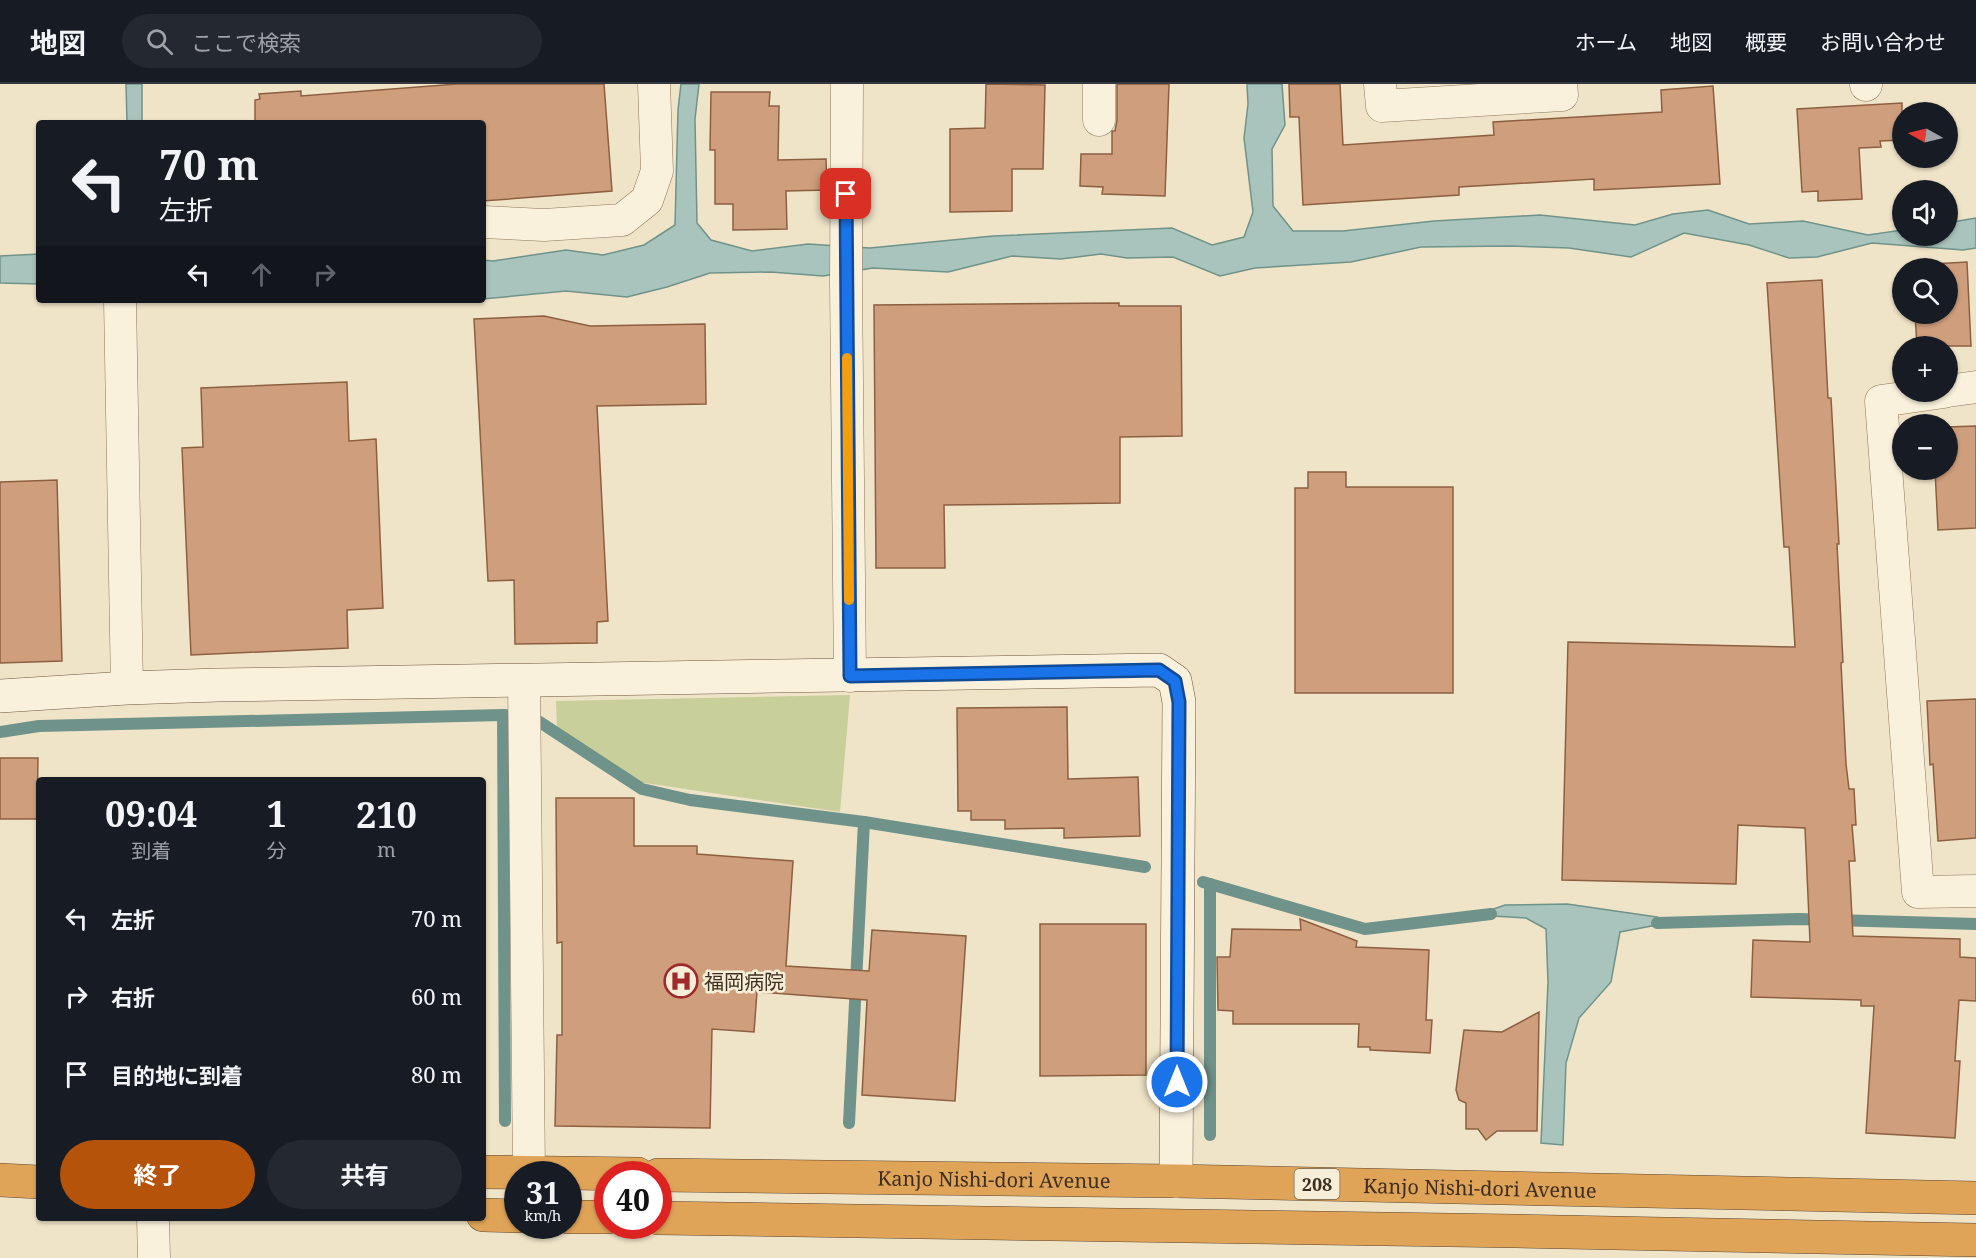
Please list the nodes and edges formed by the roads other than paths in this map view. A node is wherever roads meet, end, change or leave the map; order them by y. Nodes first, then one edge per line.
1 (654, 84) edge
2 (847, 84) edge
3 (1099, 84) edge
4 (1380, 84) edge
5 (1561, 84) edge
6 (1099, 120) dead end
7 (486, 222) edge
8 (120, 303) edge
9 (1960, 389) edge
10 (850, 676) junction
11 (127, 688) junction
12 (524, 690) junction
13 (0, 696) edge
14 (1976, 891) edge
15 (529, 1161) edge
16 (486, 1172) edge
17 (504, 1172) edge
18 (672, 1175) edge
19 (0, 1180) edge
20 (1176, 1181) junction
21 (36, 1182) edge
22 (1976, 1198) edge
23 (486, 1215) edge
24 (504, 1216) edge
25 (672, 1218) edge
26 (153, 1221) edge
27 (1976, 1240) edge
28 (154, 1258) edge

1 - 7 street
2 - 10 street
3 - 6 street
4 - 5 street
8 - 11 street
9 - 14 street
10 - 12 street
10 - 20 street
11 - 12 street
11 - 13 street
12 - 15 street
16 - 17 highway
18 - 20 highway, Kanjo Nishi-dori Avenue / 208
19 - 21 highway
20 - 22 highway, Kanjo Nishi-dori Avenue / 208
23 - 24 highway
25 - 27 highway, 208
26 - 28 street

